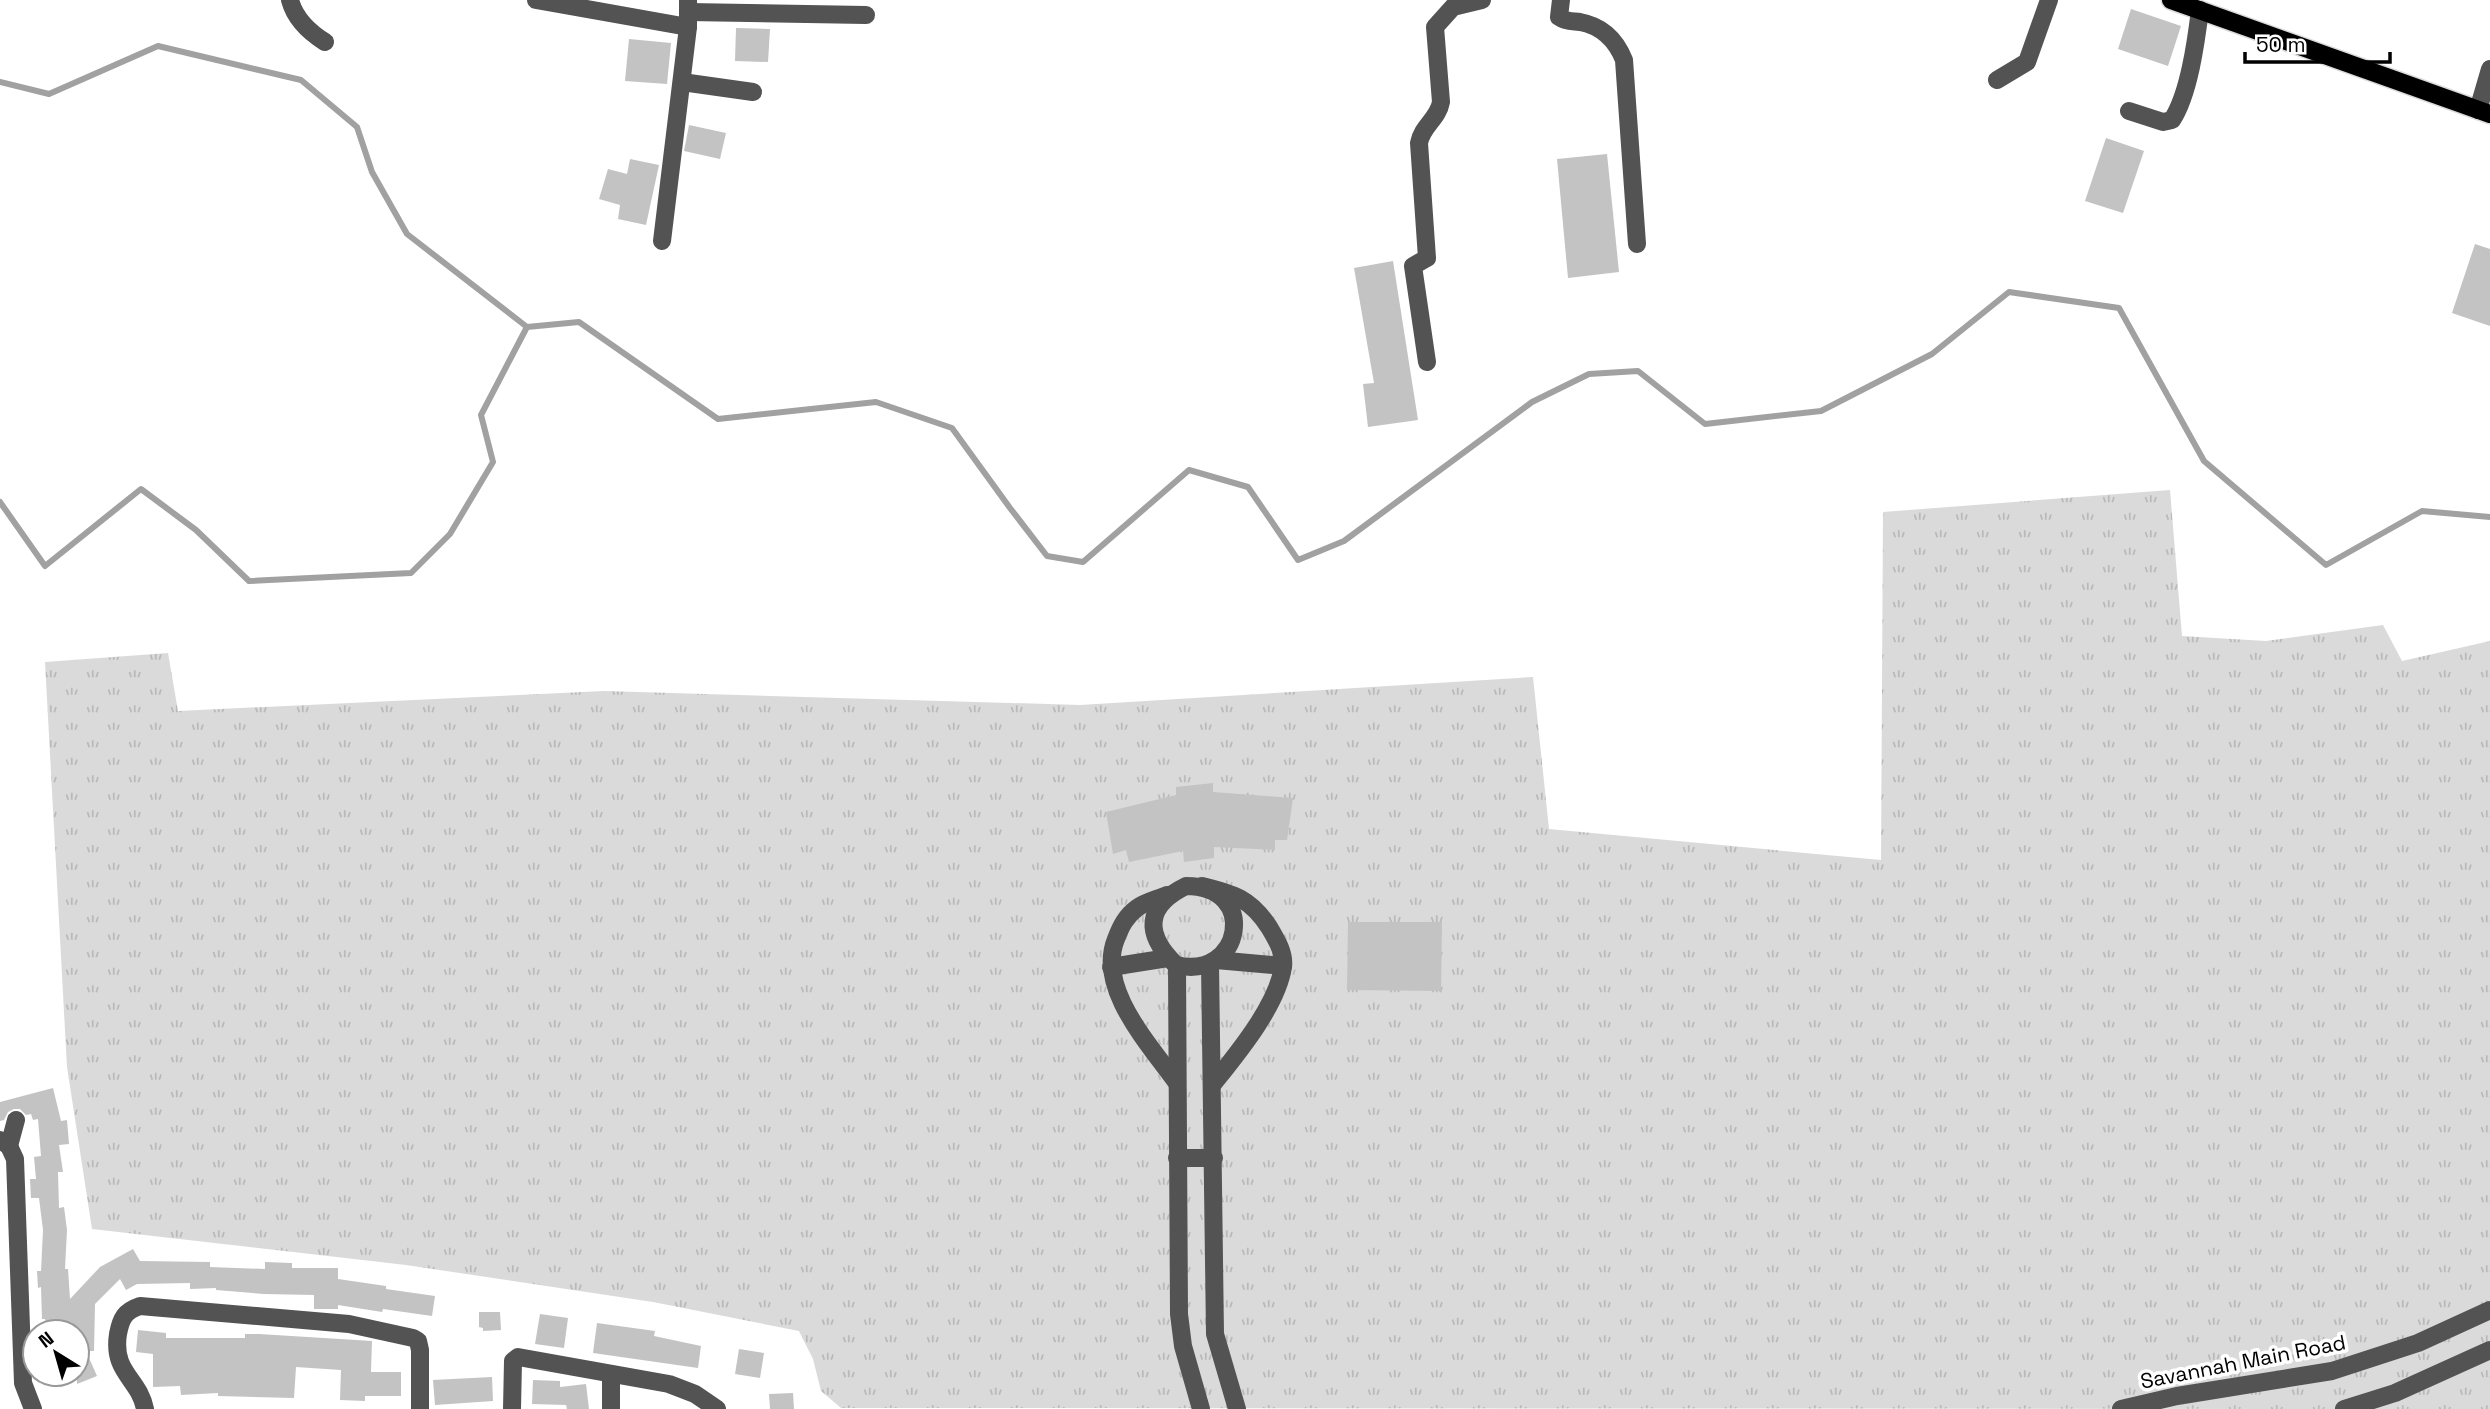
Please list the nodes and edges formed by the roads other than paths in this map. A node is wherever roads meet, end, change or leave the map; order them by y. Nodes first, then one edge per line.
1 (290, 0) edge
2 (536, 0) edge
3 (1482, 0) edge
4 (1561, 0) edge
5 (2049, 0) edge
6 (2171, 0) edge
7 (2200, 10) junction
8 (688, 13) edge
9 (866, 15) dead end
10 (325, 42) dead end
11 (2490, 69) edge
12 (1997, 80) dead end
13 (682, 82) junction
14 (753, 92) dead end
15 (2129, 111) dead end
16 (2484, 112) edge
17 (662, 241) dead end
18 (1637, 243) dead end
19 (1427, 362) dead end
20 (1202, 886) junction
21 (1167, 895) junction
22 (1172, 962) junction
23 (1213, 962) junction
24 (1283, 966) junction
25 (1111, 967) junction
26 (1177, 1083) junction
27 (1213, 1084) junction
28 (16, 1120) dead end
29 (5, 1143) edge
30 (1177, 1158) junction
31 (1214, 1158) junction
32 (2490, 1310) edge
33 (2490, 1350) edge
34 (611, 1374) junction
35 (33, 1409) edge
36 (145, 1409) edge
37 (420, 1409) edge
38 (512, 1409) edge
39 (611, 1409) edge
40 (717, 1409) edge
41 (1201, 1409) edge
42 (1237, 1409) edge
43 (2122, 1409) edge
44 (2344, 1409) edge

1 - 10 street
2 - 8 street
3 - 19 street
4 - 18 street
5 - 12 street
6 - 7 main road
7 - 15 street
7 - 16 main road
8 - 9 street
8 - 13 street
11 - 16 street
13 - 14 street
13 - 17 street
20 - 21 street
20 - 23 street
20 - 24 street
21 - 22 street
21 - 25 street
22 - 23 street
22 - 25 street
22 - 26 street
23 - 24 street
23 - 27 street
24 - 27 street
25 - 26 street
26 - 30 street
27 - 31 street
28 - 29 street
29 - 35 street
30 - 31 street
30 - 41 street
31 - 42 street
32 - 43 street, Savannah Main Road
33 - 44 street
34 - 38 street
34 - 39 street
34 - 40 street
36 - 37 street

